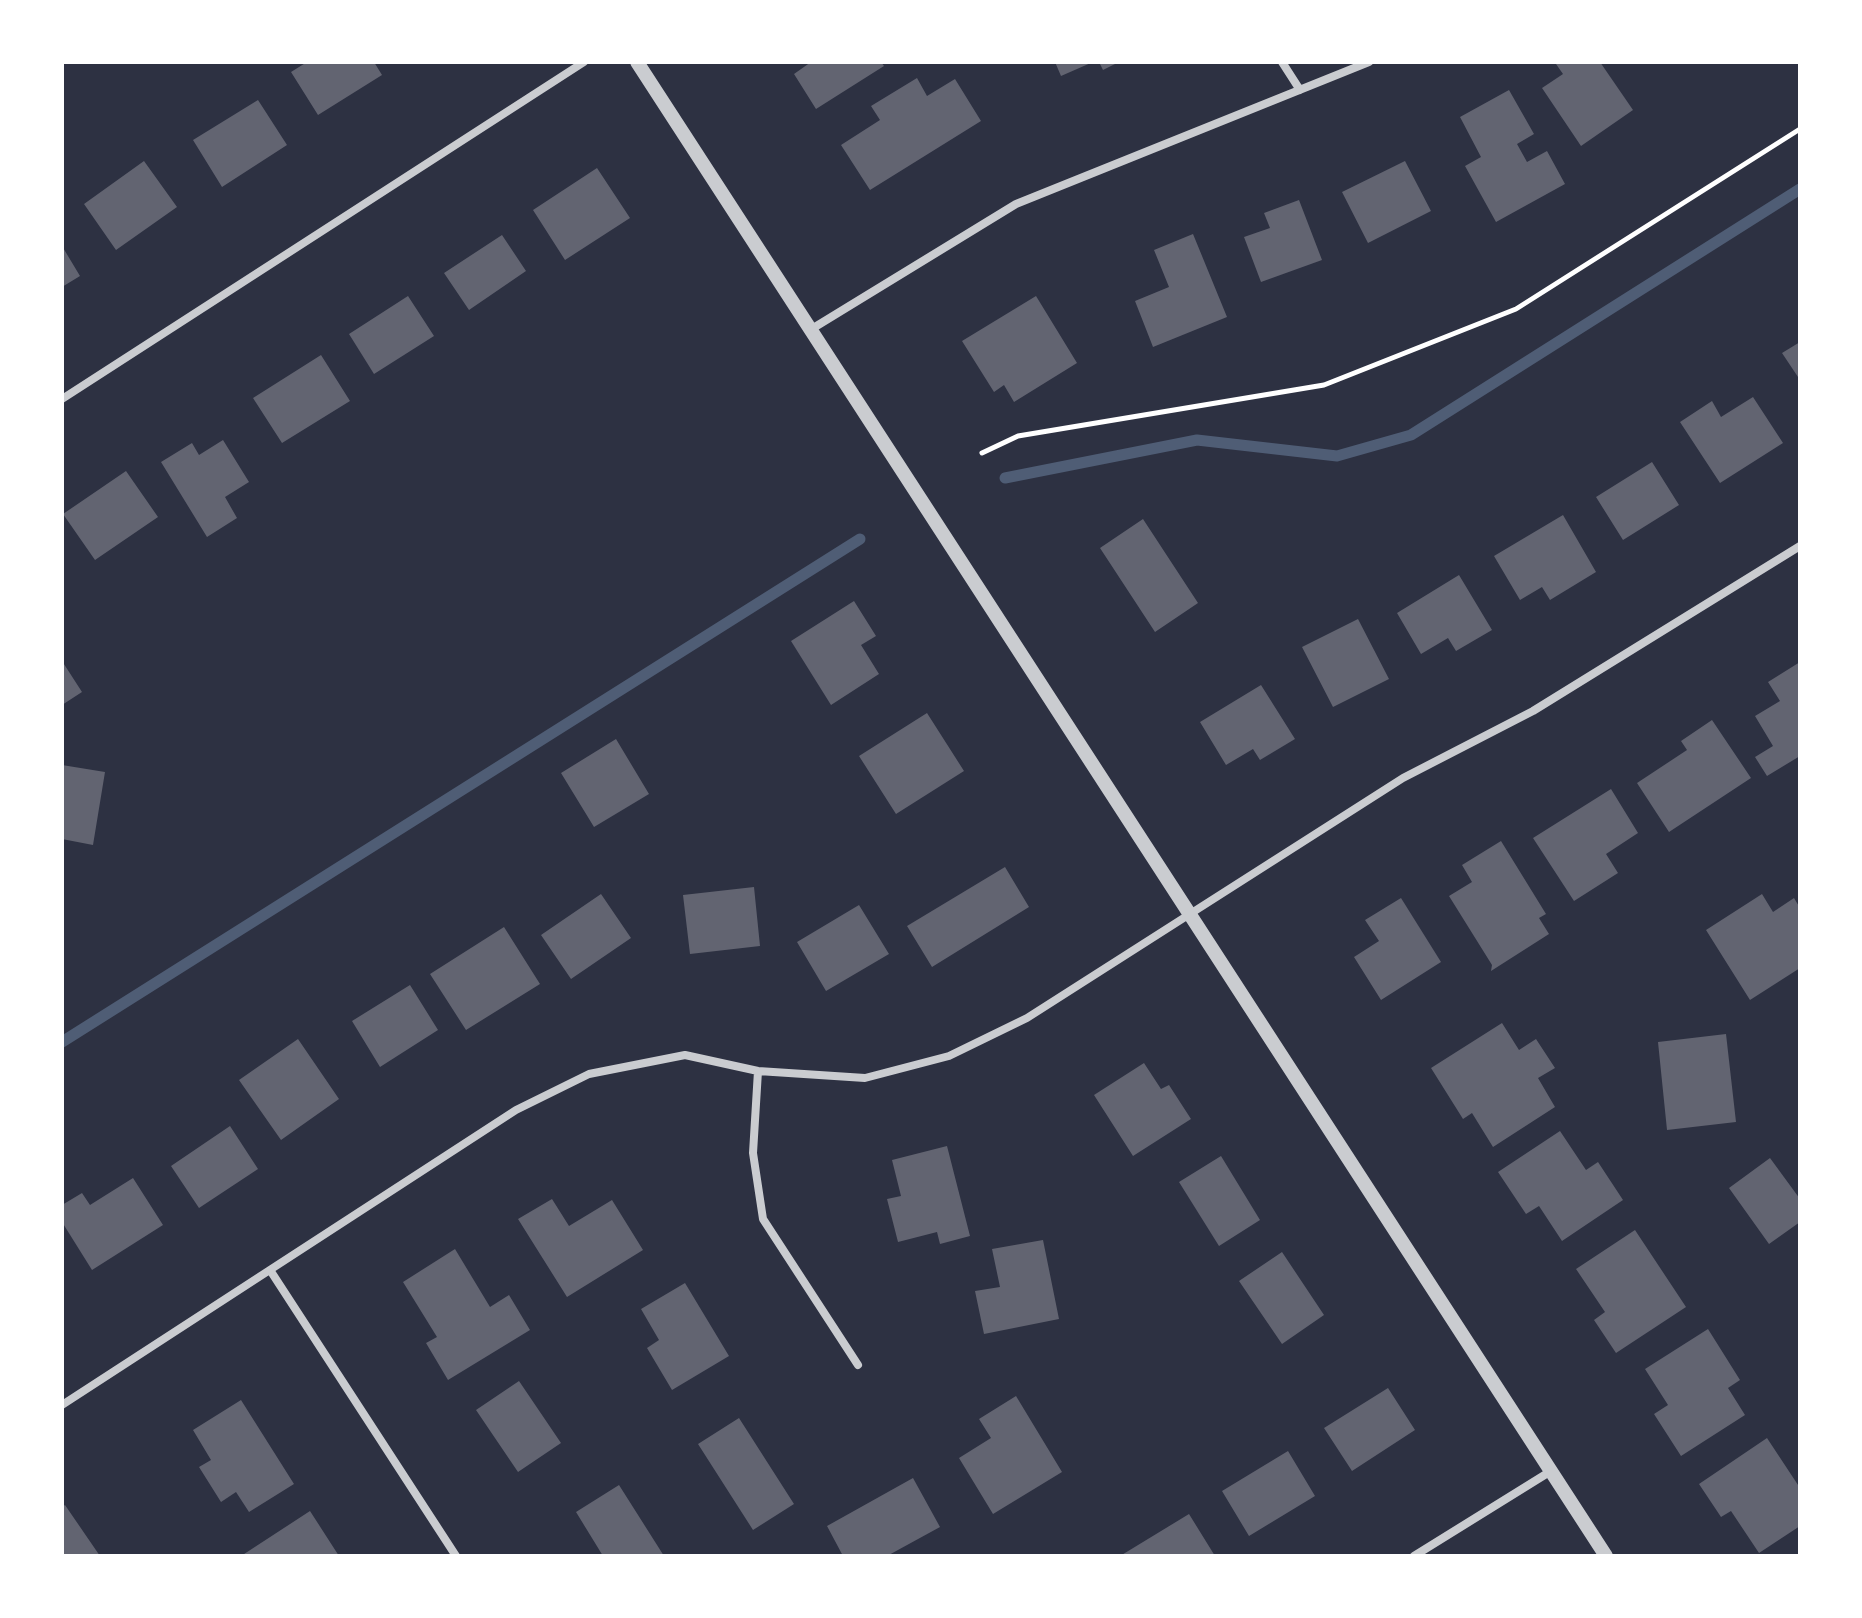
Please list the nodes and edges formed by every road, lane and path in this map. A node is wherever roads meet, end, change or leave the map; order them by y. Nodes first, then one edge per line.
1 (584, 62) edge
2 (637, 62) edge
3 (1282, 62) edge
4 (1369, 62) edge
5 (1300, 90) junction
6 (1800, 129) edge
7 (810, 330) junction
8 (62, 399) edge
9 (982, 453) dead end
10 (1800, 546) edge
11 (1189, 914) junction
12 (758, 1071) junction
13 (270, 1270) junction
14 (858, 1365) dead end
15 (62, 1405) edge
16 (1551, 1471) junction
17 (456, 1556) edge
18 (1414, 1556) edge
19 (1606, 1556) edge

1 - 8 street
2 - 7 street
3 - 5 street
4 - 5 street
5 - 7 street
6 - 9 path
7 - 11 street
10 - 11 street
11 - 12 street
11 - 16 street
12 - 13 street
12 - 14 street
13 - 15 street
13 - 17 street
16 - 18 street
16 - 19 street

